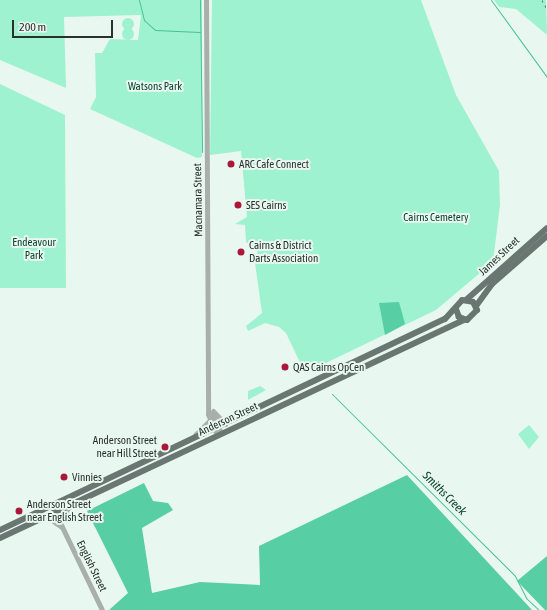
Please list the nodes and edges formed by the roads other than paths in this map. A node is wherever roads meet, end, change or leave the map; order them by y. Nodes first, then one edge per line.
1 (206, 0) edge
2 (547, 228) edge
3 (547, 236) edge
4 (466, 300) junction
5 (476, 306) junction
6 (456, 309) junction
7 (464, 320) junction
8 (210, 400) junction
9 (211, 406) junction
10 (210, 420) junction
11 (225, 424) junction
12 (217, 432) junction
13 (181, 444) junction
14 (74, 502) junction
15 (54, 509) junction
16 (46, 516) junction
17 (60, 518) junction
18 (63, 529) junction
19 (0, 530) edge
20 (0, 538) edge
21 (102, 610) edge

1 - 8 street, Macnamara Street
2 - 4 main road, James Street
3 - 5 main road, James Street
4 - 5 main road
4 - 6 main road, James Street
5 - 7 main road, James Street
6 - 7 main road
6 - 11 main road, Anderson Street
7 - 12 main road, Anderson Street
8 - 9 street, Macnamara Street
8 - 10 street, Macnamara Street
9 - 11 street
9 - 12 street, Macnamara Street
10 - 12 street, Macnamara Street
10 - 13 street
11 - 12 main road, Anderson Street
12 - 13 main road, Anderson Street
12 - 14 main road, Anderson Street
13 - 15 main road, Anderson Street
14 - 15 main road, Anderson Street
14 - 17 street
15 - 16 main road, Anderson Street
15 - 17 street, English Street
15 - 18 street, English Street
15 - 19 main road, Anderson Street
16 - 18 street
16 - 20 main road, Anderson Street
17 - 18 street, English Street
18 - 21 street, English Street

